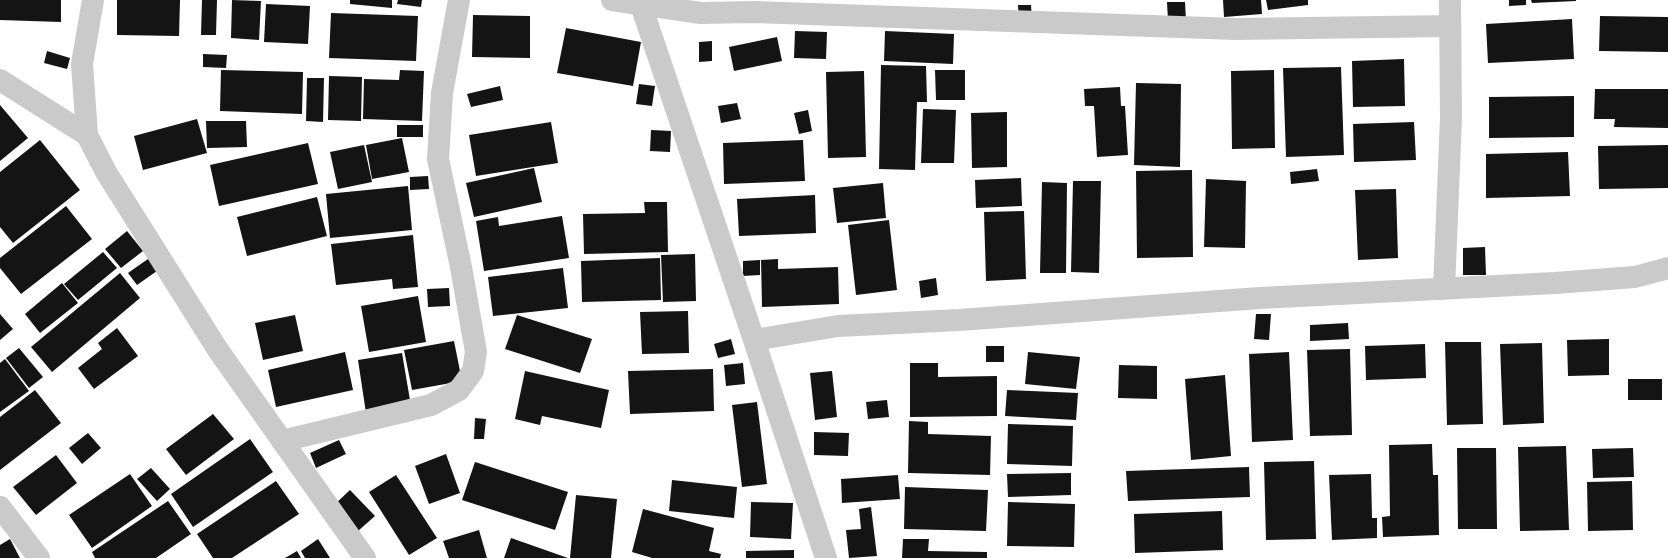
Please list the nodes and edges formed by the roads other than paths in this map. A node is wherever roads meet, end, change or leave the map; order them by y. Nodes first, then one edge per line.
1 (93, 0) edge
2 (458, 0) edge
3 (612, 0) edge
4 (1450, 0) edge
5 (641, 5) junction
6 (755, 6) edge
7 (1450, 26) junction
8 (0, 80) edge
9 (87, 135) junction
10 (1668, 268) edge
11 (1444, 288) junction
12 (754, 340) junction
13 (282, 440) junction
14 (0, 507) edge
15 (39, 558) edge
16 (365, 558) edge
17 (826, 558) edge

1 - 9 street
2 - 13 street
3 - 5 street
4 - 7 street
5 - 6 street
5 - 12 street
6 - 7 street
7 - 11 street
8 - 9 street
9 - 13 street
10 - 11 street
11 - 12 street
12 - 17 street
13 - 16 street
14 - 15 street

